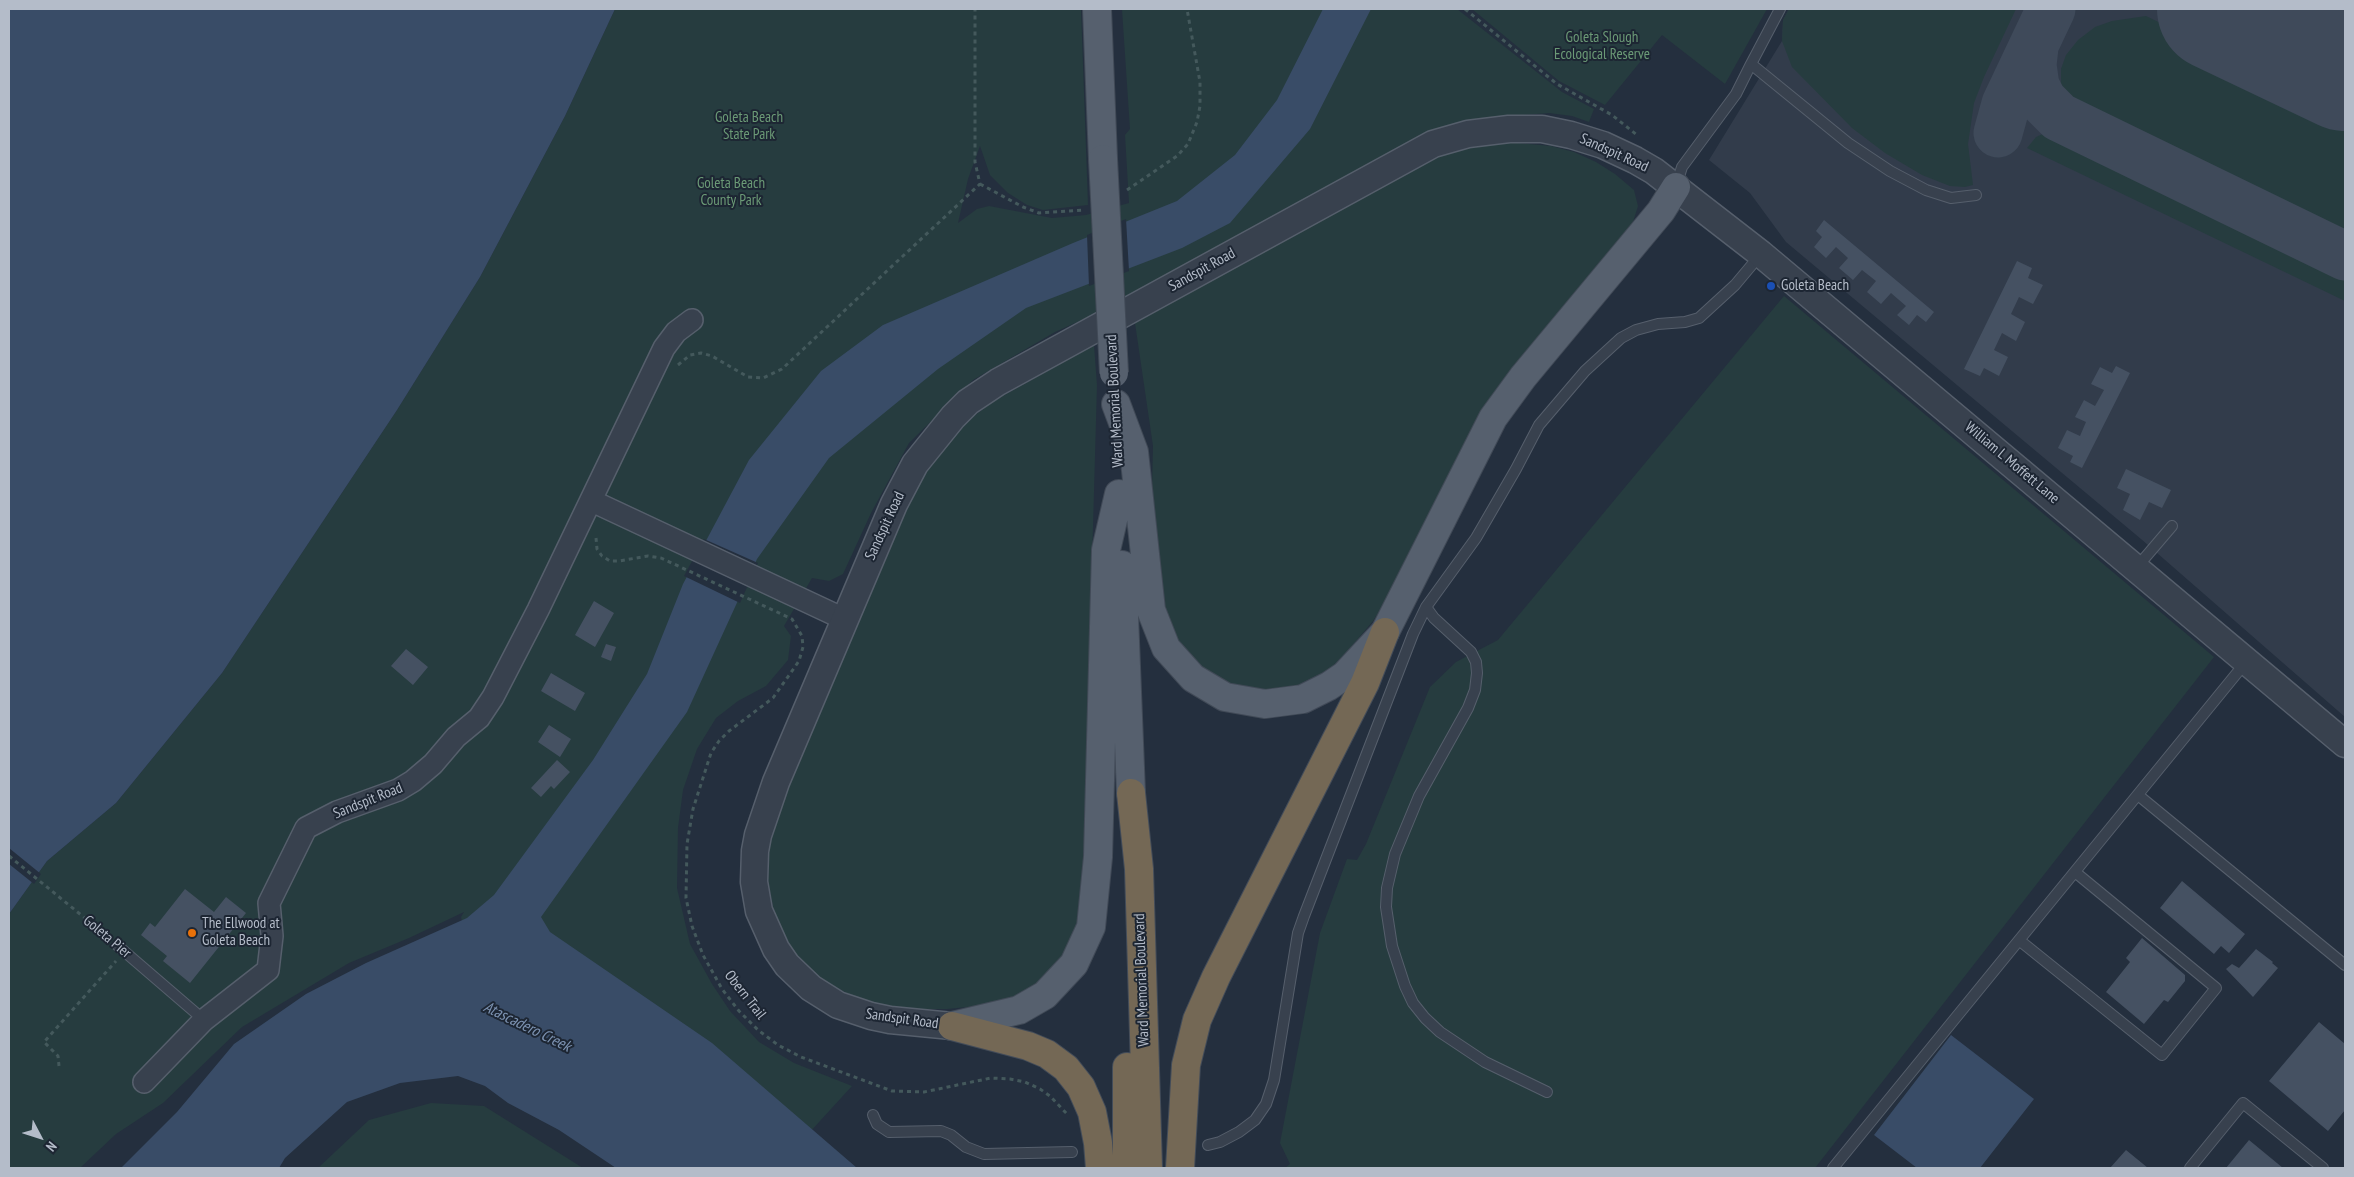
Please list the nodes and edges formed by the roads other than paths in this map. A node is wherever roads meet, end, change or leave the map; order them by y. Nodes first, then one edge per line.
1 (1097, 9) edge
2 (1780, 9) edge
3 (1751, 64) junction
4 (1676, 187) junction
5 (1976, 195) dead end
6 (1762, 254) junction
7 (692, 320) dead end
8 (1116, 404) junction
9 (1119, 494) junction
10 (592, 501) junction
11 (2172, 526) dead end
12 (2137, 567) junction
13 (1426, 607) junction
14 (844, 619) junction
15 (1385, 632) junction
16 (2246, 661) junction
17 (2345, 744) edge
18 (1131, 793) junction
19 (2138, 794) junction
20 (2074, 872) junction
21 (2019, 940) junction
22 (121, 948) road end
23 (2345, 965) edge
24 (204, 1020) junction
25 (952, 1026) junction
26 (144, 1082) dead end
27 (1547, 1092) dead end
28 (873, 1115) dead end
29 (1208, 1145) dead end
30 (1072, 1152) dead end
31 (1100, 1168) edge
32 (1127, 1168) edge
33 (1148, 1168) edge
34 (1180, 1168) edge
35 (1833, 1168) edge
36 (2190, 1168) edge
37 (2323, 1168) edge

1 - 8 main road, Ward Memorial Boulevard, bridge
2 - 3 lane
3 - 4 lane
3 - 5 lane
4 - 6 street, William L Moffett Lane
4 - 14 street, Sandspit Road
4 - 15 main road
6 - 12 street, William L Moffett Lane
6 - 13 lane
7 - 10 street, Sandspit Road
8 - 9 main road, Ward Memorial Boulevard
8 - 15 main road
9 - 18 main road, Ward Memorial Boulevard
9 - 25 main road
10 - 14 street
10 - 24 street, Sandspit Road
11 - 12 lane
12 - 16 street, William L Moffett Lane
13 - 27 lane
13 - 29 lane
14 - 25 street, Sandspit Road
15 - 34 highway
16 - 17 street, William L Moffett Lane
16 - 19 lane
18 - 32 highway, Ward Memorial Boulevard
18 - 33 highway, Ward Memorial Boulevard
19 - 20 lane
19 - 23 lane
20 - 21 lane
20 - 21 lane
21 - 35 lane
22 - 24 lane, Goleta Pier
24 - 26 street, Sandspit Road
25 - 31 highway
28 - 30 lane
36 - 37 lane

